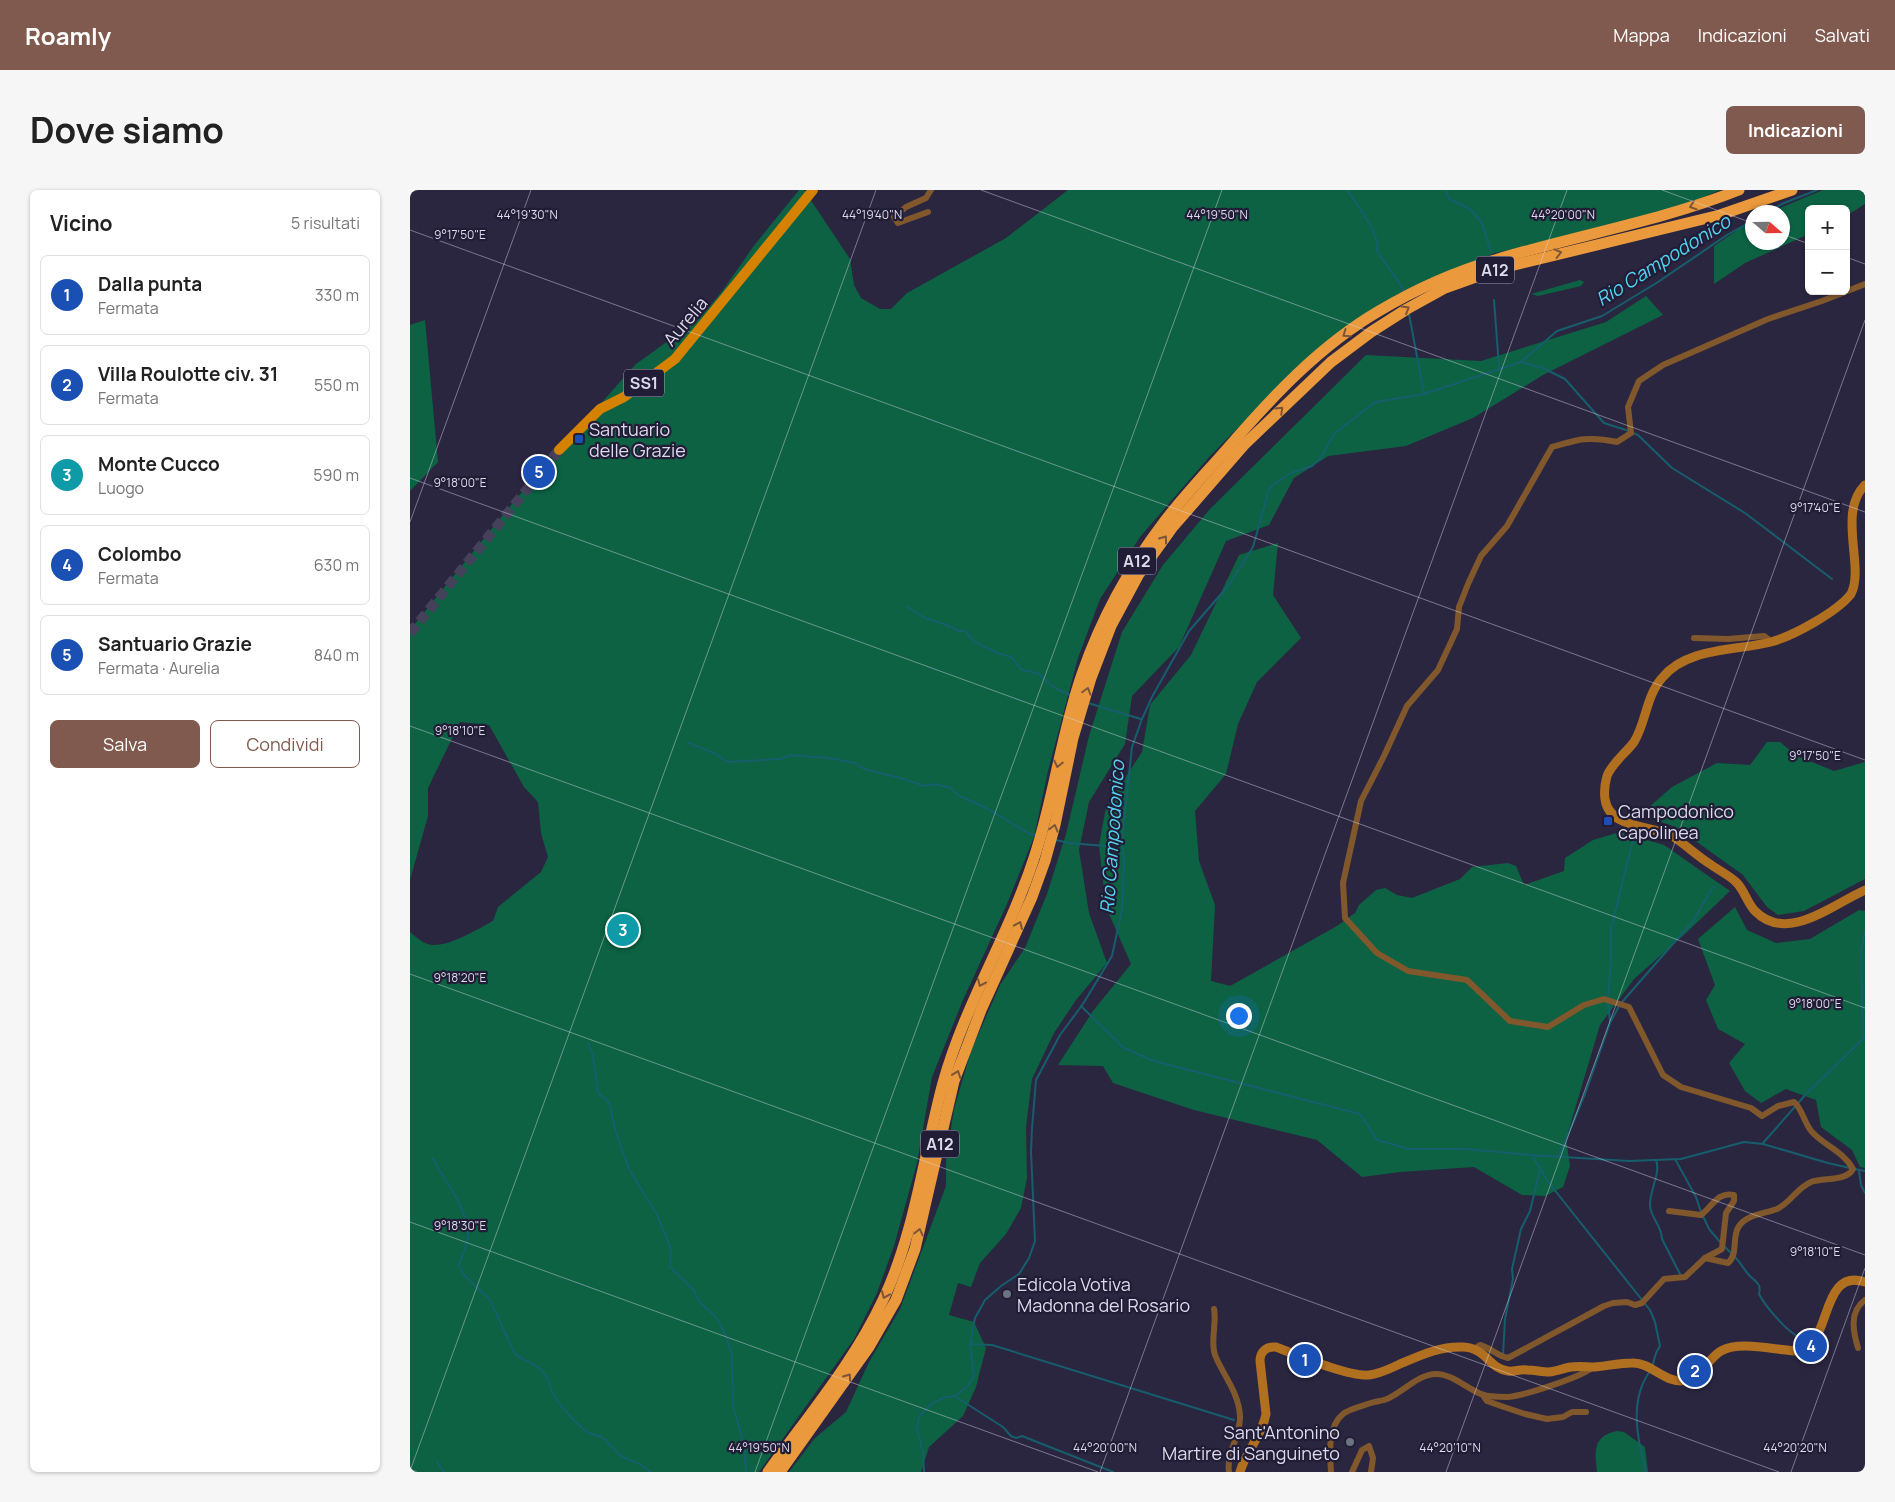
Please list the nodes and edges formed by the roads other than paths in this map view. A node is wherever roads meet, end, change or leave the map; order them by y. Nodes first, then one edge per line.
1 (813, 190) edge
2 (931, 190) edge
3 (1739, 190) edge
4 (1792, 190) edge
5 (928, 212) dead end
6 (1865, 284) edge
7 (1241, 441) junction
8 (559, 450) tunnel mouth
9 (1865, 485) edge
10 (1694, 638) dead end
11 (1772, 642) junction
12 (1865, 890) edge
13 (1669, 1211) dead end
14 (1705, 1258) junction
15 (1865, 1282) edge
16 (1865, 1300) edge
17 (1214, 1309) dead end
18 (1858, 1348) dead end
19 (1474, 1349) junction
20 (1593, 1367) junction
21 (1483, 1395) junction
22 (1586, 1412) dead end
23 (816, 1414) junction
24 (768, 1472) edge
25 (780, 1472) edge
26 (1229, 1472) edge
27 (1240, 1472) edge
28 (1331, 1472) edge
29 (1352, 1472) edge
30 (1371, 1472) edge

1 - 8 main road, Aurelia / SS1
2 - 5 street
3 -> 7 highway, A12
7 -> 4 highway, A12
6 - 14 street
7 - 23 highway, A12
9 - 11 street
10 - 11 street
11 - 12 street
13 - 14 street
14 - 19 street
15 - 20 street
16 - 18 street
17 - 26 street
19 - 20 street
19 - 27 street
20 - 21 street
21 - 22 street
21 - 28 street
23 - 24 highway, A12
23 - 25 highway, A12
29 - 30 street

